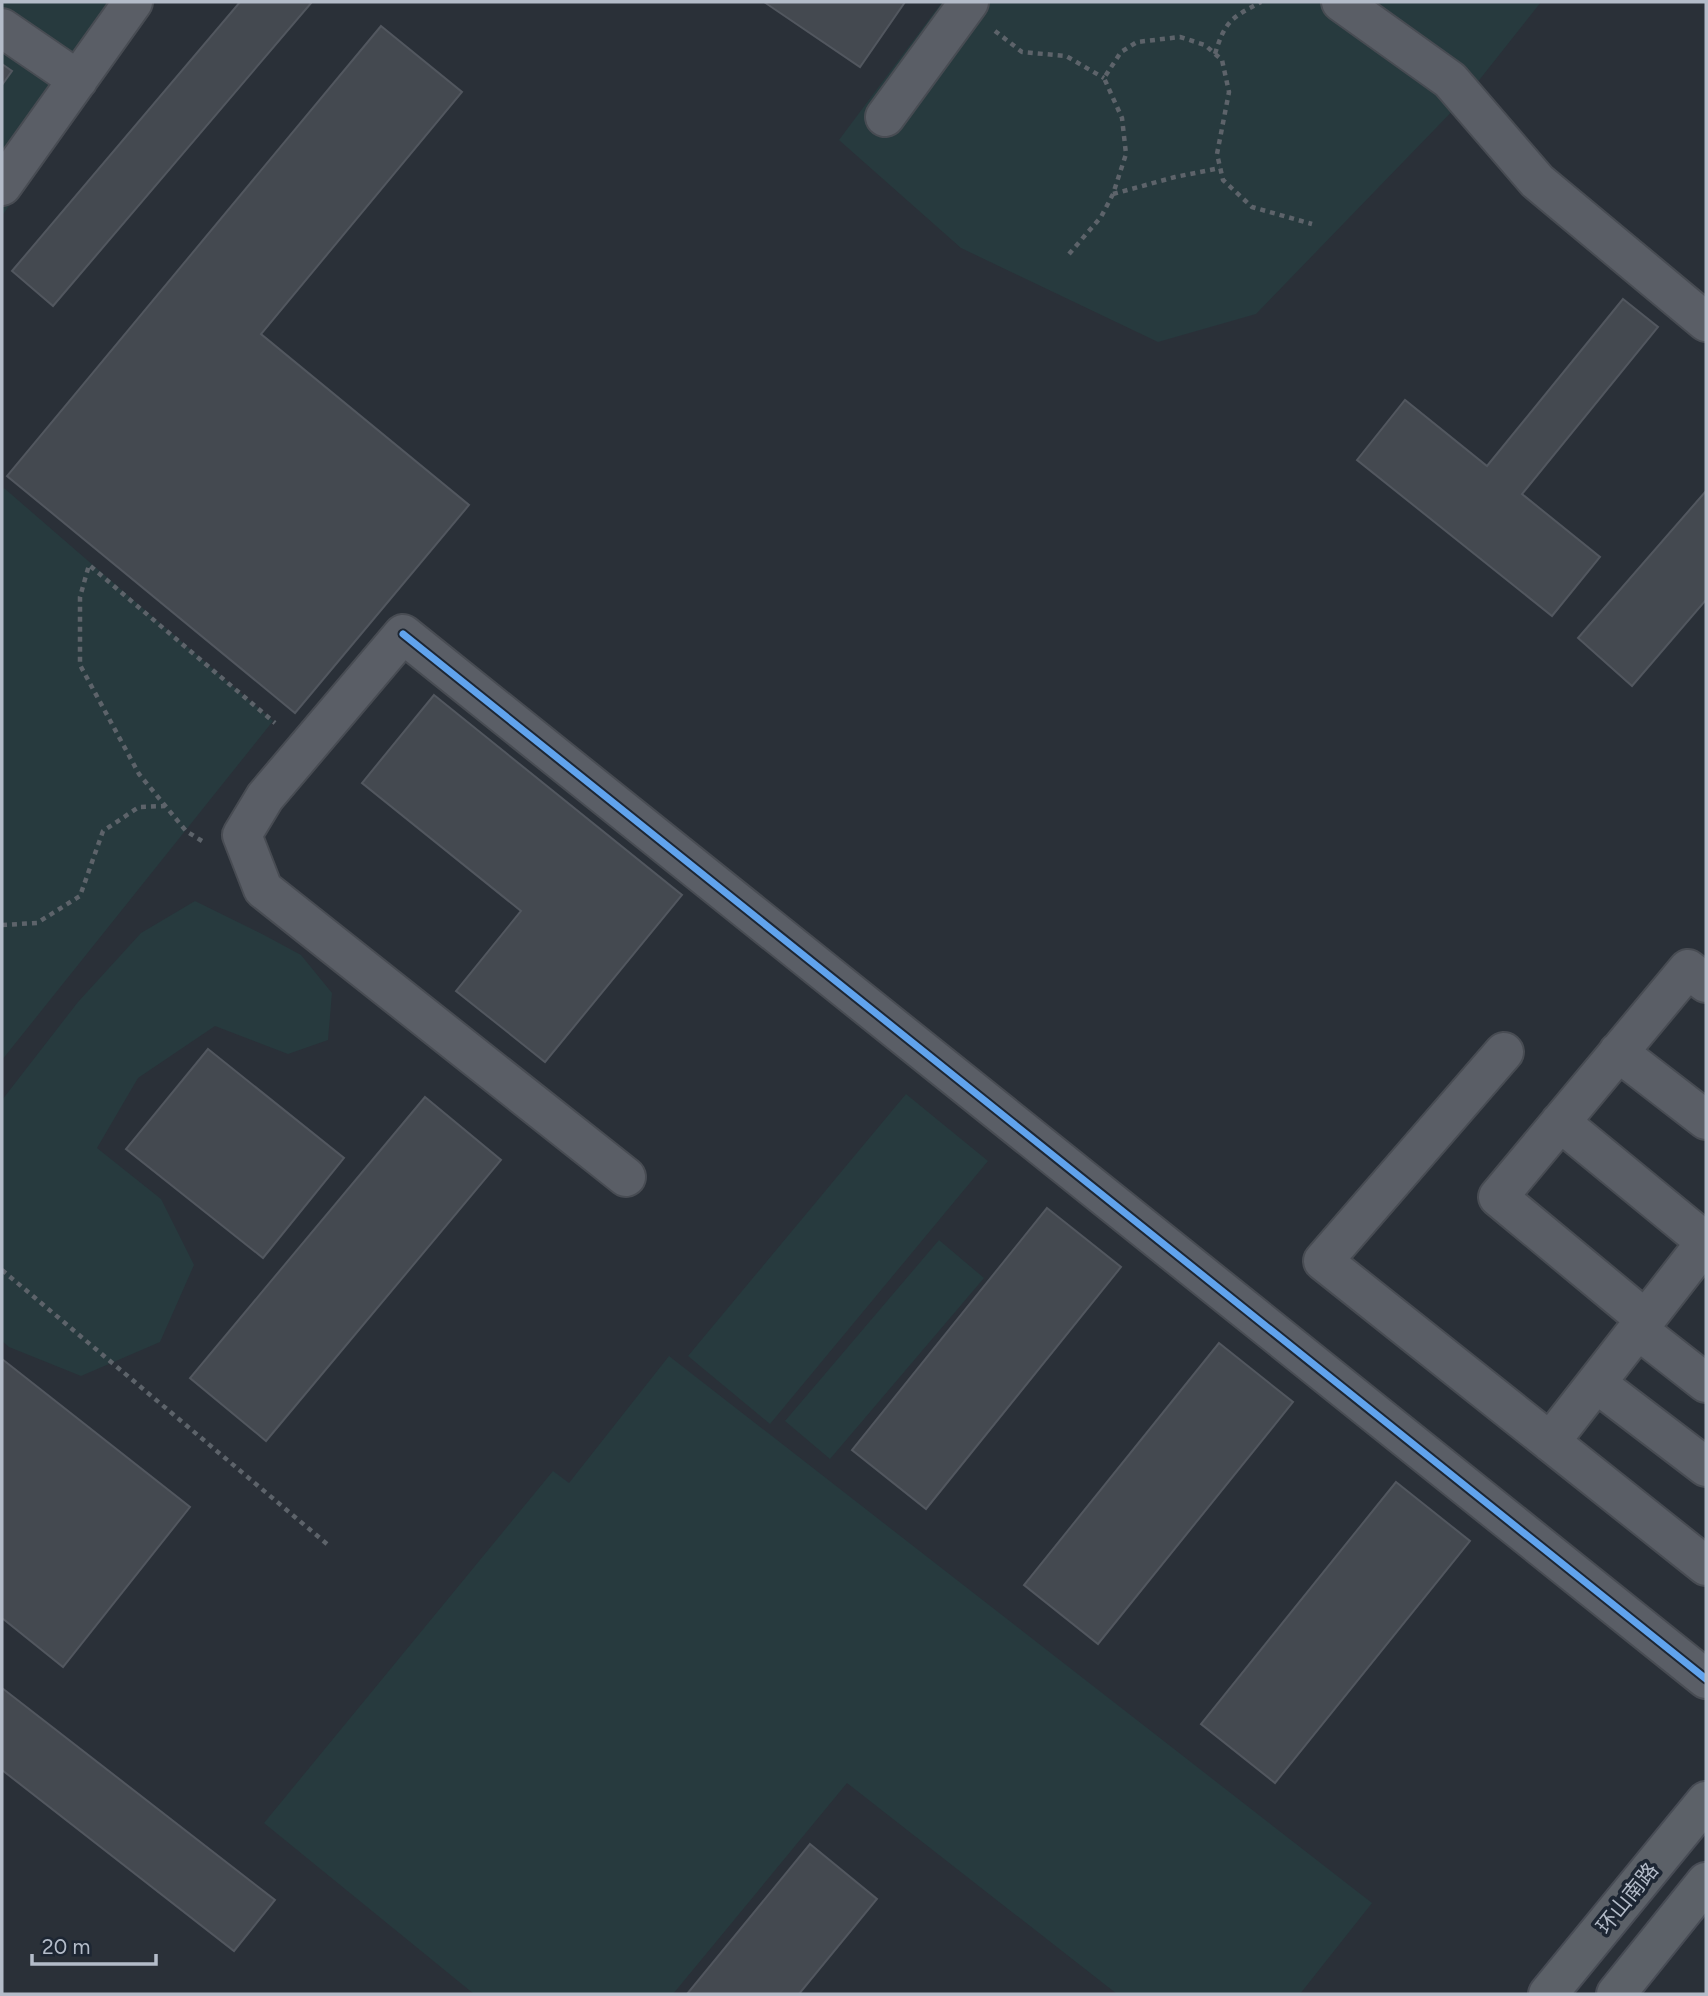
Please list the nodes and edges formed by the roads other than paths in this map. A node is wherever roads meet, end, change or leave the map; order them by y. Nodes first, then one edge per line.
1 (133, 2) edge
2 (1341, 2) edge
3 (967, 5) edge
4 (2, 28) edge
5 (78, 80) junction
6 (885, 117) dead end
7 (2, 186) edge
8 (1706, 322) edge
9 (1706, 983) edge
10 (1504, 1052) dead end
11 (1618, 1052) junction
12 (1706, 1120) edge
13 (1560, 1122) junction
14 (626, 1177) dead end
15 (1704, 1252) edge
16 (1641, 1324) junction
17 (1596, 1383) junction
18 (1706, 1383) edge
19 (1550, 1442) junction
20 (1706, 1467) edge
21 (1706, 1566) edge
22 (1706, 1679) edge
23 (1706, 1801) edge
24 (1706, 1882) edge
25 (1548, 1994) edge
26 (1616, 1994) edge

1 - 5 street
2 - 8 street
3 - 6 street
4 - 5 street
5 - 7 street
9 - 11 street
10 - 19 street
11 - 12 street
11 - 13 street
13 - 15 street
13 - 16 street
14 - 22 street
15 - 16 street
16 - 17 street
16 - 18 street
17 - 19 street
17 - 20 street
19 - 21 street
23 - 25 main road, 环山南路
24 - 26 main road

